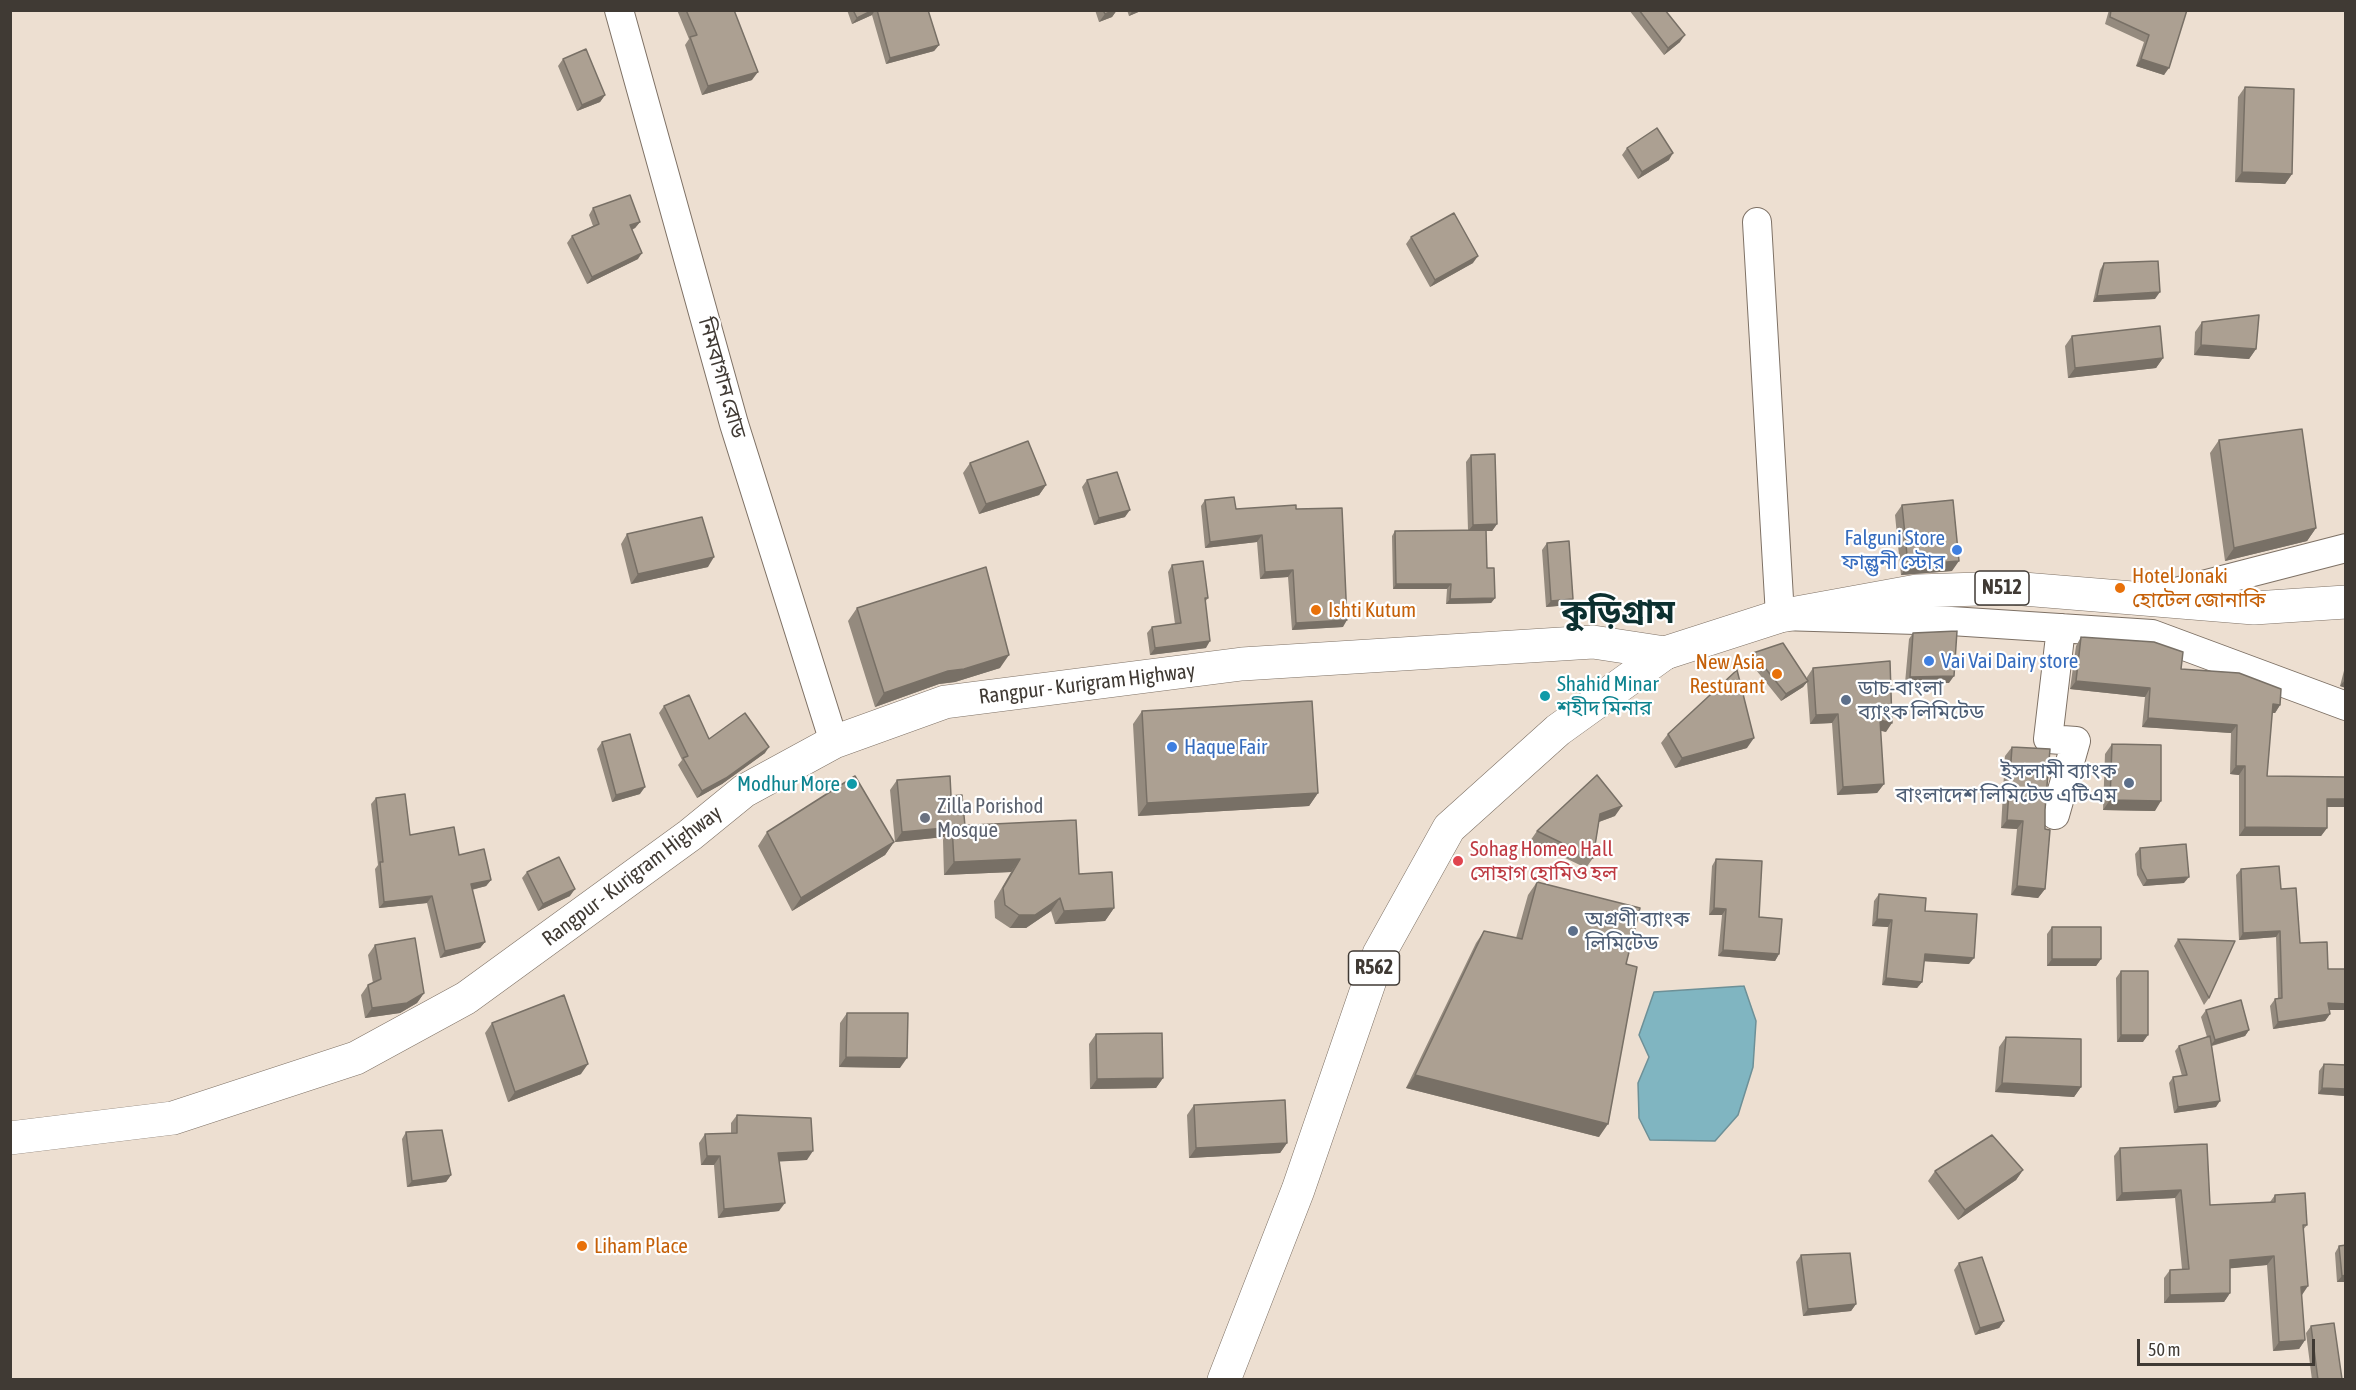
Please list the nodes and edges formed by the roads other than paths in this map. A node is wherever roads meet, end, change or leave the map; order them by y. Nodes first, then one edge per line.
1 (619, 10) edge
2 (1757, 222) dead end
3 (2346, 548) edge
4 (2152, 598) junction
5 (2346, 602) edge
6 (1780, 616) junction
7 (2061, 628) junction
8 (1665, 652) junction
9 (2346, 706) edge
10 (834, 742) junction
11 (2055, 815) dead end
12 (10, 1138) edge
13 (1224, 1380) edge

1 - 10 street, নিমবাগান রোড
2 - 6 street
3 - 4 street
4 - 5 main road, N512
4 - 6 main road, N512
6 - 7 street
6 - 8 main road, N512
7 - 9 street
7 - 11 street
8 - 10 main road, Rangpur - Kurigram Highway
8 - 13 main road, R562
10 - 12 main road, Rangpur - Kurigram Highway

